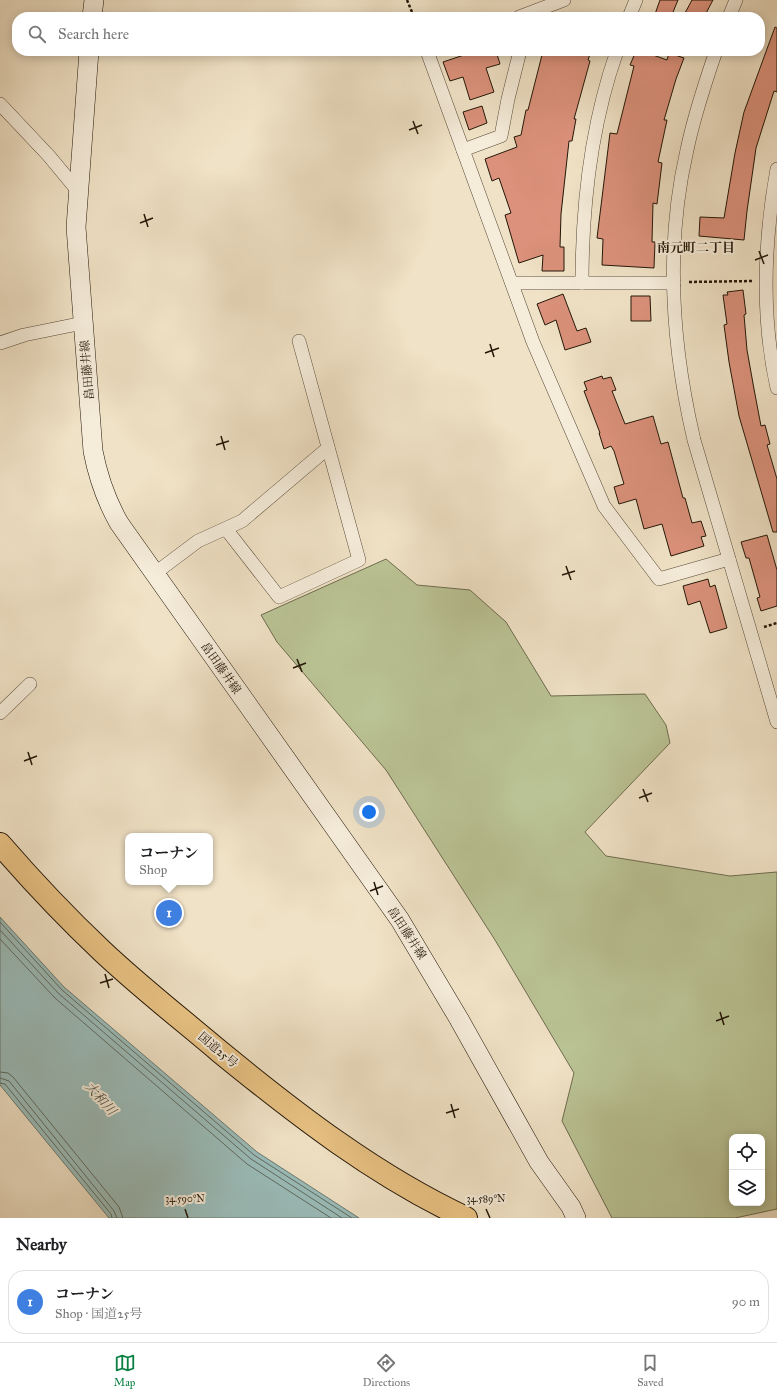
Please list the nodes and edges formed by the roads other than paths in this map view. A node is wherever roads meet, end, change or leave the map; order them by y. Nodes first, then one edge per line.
1 (94, 0) edge
2 (564, 0) edge
3 (636, 0) edge
4 (736, 0) edge
5 (93, 12) edge
6 (536, 12) edge
7 (632, 12) edge
8 (731, 12) edge
9 (89, 56) edge
10 (429, 56) edge
11 (519, 56) edge
12 (616, 56) edge
13 (714, 56) edge
14 (0, 104) edge
15 (463, 150) junction
16 (777, 169) edge
17 (78, 191) junction
18 (772, 281) edge
19 (513, 283) junction
20 (582, 283) junction
21 (674, 283) junction
22 (83, 323) junction
23 (299, 341) dead end
24 (0, 343) edge
25 (777, 388) edge
26 (328, 448) junction
27 (226, 529) junction
28 (729, 559) junction
29 (154, 574) junction
30 (30, 684) dead end
31 (0, 713) edge
32 (777, 722) edge
33 (0, 844) edge
34 (466, 1218) edge
35 (576, 1218) edge

1 - 5 main road
2 - 6 street
3 - 7 street
4 - 8 street
9 - 17 main road, 畠田藤井線
10 - 15 street
11 - 15 street
12 - 20 street
13 - 21 street
14 - 17 street
15 - 19 street
16 - 18 street
17 - 22 main road, 畠田藤井線
18 - 25 street
19 - 20 street
19 - 28 street
20 - 21 street
21 - 28 street
22 - 24 street
22 - 29 main road, 畠田藤井線
23 - 26 street
26 - 27 street
26 - 27 street
27 - 29 street
28 - 32 street
29 - 35 main road, 畠田藤井線
30 - 31 street
33 - 34 highway, 国道25号

